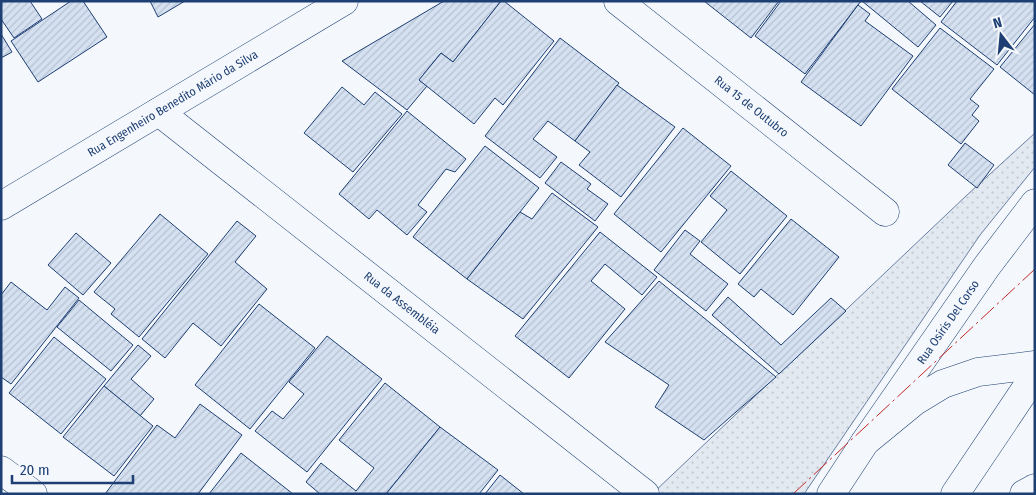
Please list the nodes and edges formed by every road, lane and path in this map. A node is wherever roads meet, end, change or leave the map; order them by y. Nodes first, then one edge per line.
1 (344, 1) edge
2 (618, 1) edge
3 (159, 112) junction
4 (1035, 203) edge
5 (1, 206) edge
6 (885, 212) dead end
7 (1035, 365) edge
8 (1035, 375) edge
9 (865, 442) junction
10 (1, 470) edge
11 (1035, 488) edge
12 (33, 494) edge
13 (645, 494) edge
14 (831, 494) edge
15 (955, 494) edge
16 (1024, 494) edge

1 - 3 street, Rua Engenheiro Benedito Mário da Silva
2 - 6 street, Rua 15 de Outubro
3 - 5 street, Rua Engenheiro Benedito Mário da Silva
3 - 13 street, Rua da Assembléia
4 - 9 street, Rua Osíris Del Corso
7 - 9 street
8 - 15 street
9 - 14 street, Rua Osíris Del Corso
10 - 12 street
11 - 16 street

